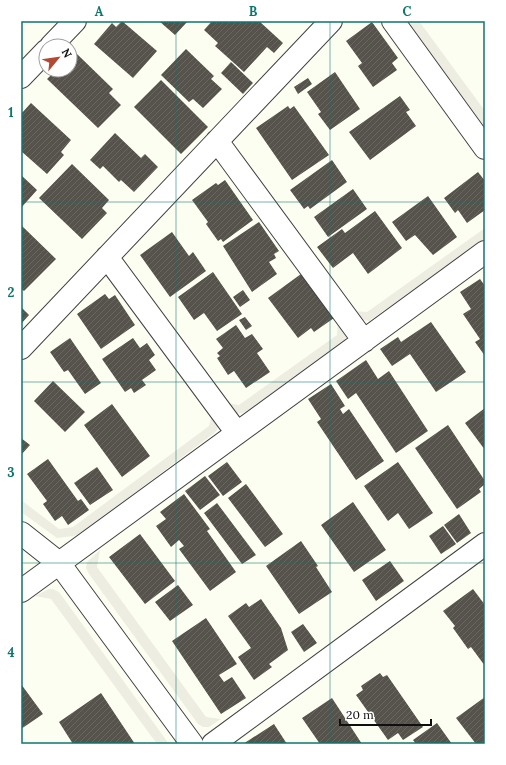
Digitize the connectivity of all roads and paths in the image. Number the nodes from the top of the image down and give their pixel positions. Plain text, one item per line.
1 (75, 21) edge
2 (331, 21) edge
3 (393, 21) edge
4 (59, 38) edge
5 (38, 59) edge
6 (21, 77) edge
7 (217, 141) junction
8 (485, 148) edge
9 (485, 252) edge
10 (107, 257) junction
11 (364, 341) junction
12 (21, 348) edge
13 (237, 433) junction
14 (21, 533) edge
15 (485, 544) edge
16 (59, 563) junction
17 (21, 591) edge
18 (192, 744) edge
19 (213, 744) edge

1 - 4 street
2 - 7 street
3 - 8 street
5 - 6 street
7 - 10 street
7 - 11 street
9 - 11 street
10 - 12 street
10 - 13 street
11 - 13 street
13 - 16 street
14 - 16 street
15 - 19 street
16 - 17 street
16 - 18 street

